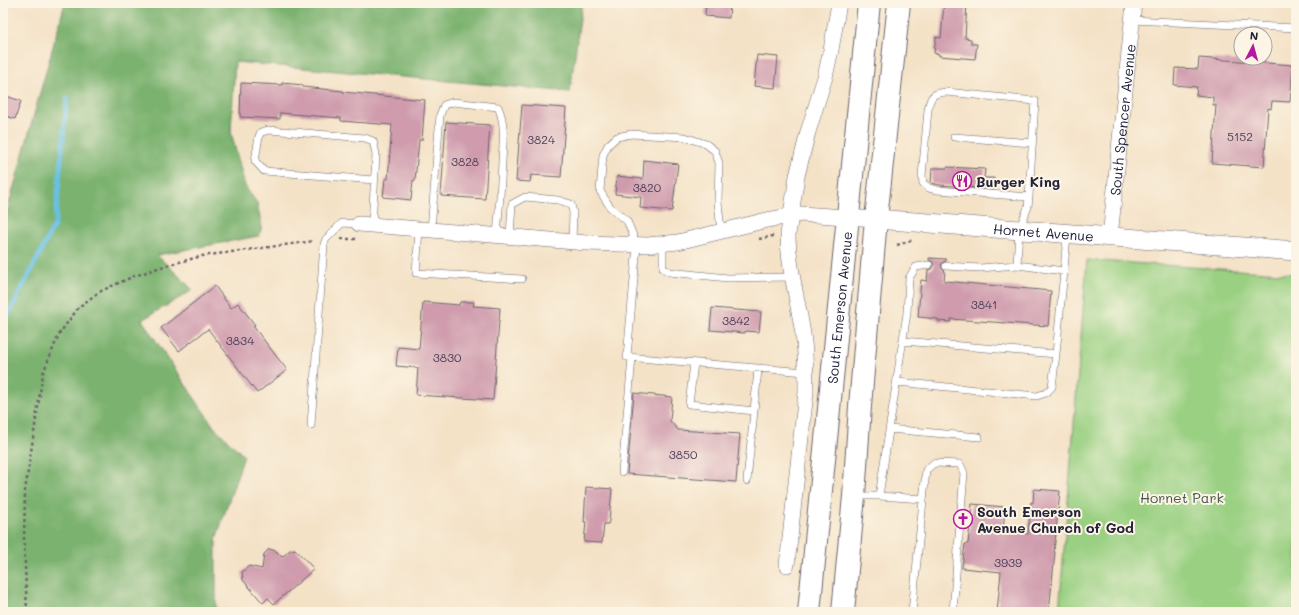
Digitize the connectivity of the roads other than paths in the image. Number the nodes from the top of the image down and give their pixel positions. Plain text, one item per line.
1 (839, 3) edge
2 (869, 3) edge
3 (899, 3) edge
4 (1134, 3) edge
5 (1132, 20) junction
6 (1296, 28) edge
7 (954, 137) dead end
8 (1032, 143) junction
9 (374, 180) junction
10 (1029, 196) junction
11 (791, 216) junction
12 (848, 217) junction
13 (876, 219) junction
14 (365, 224) junction
15 (425, 229) junction
16 (1019, 230) junction
17 (721, 231) junction
18 (1067, 234) junction
19 (504, 236) junction
20 (1110, 237) junction
21 (572, 242) junction
22 (663, 244) junction
23 (637, 245) junction
24 (1296, 251) edge
25 (928, 265) dead end
26 (1017, 265) junction
27 (946, 266) dead end
28 (1064, 271) junction
29 (793, 277) junction
30 (522, 279) dead end
31 (903, 341) junction
32 (1056, 354) junction
33 (632, 358) junction
34 (694, 363) junction
35 (758, 369) junction
36 (806, 372) junction
37 (897, 382) junction
38 (754, 411) junction
39 (311, 425) dead end
40 (889, 429) junction
41 (979, 437) dead end
42 (622, 472) dead end
43 (748, 481) dead end
44 (854, 496) junction
45 (879, 496) junction
46 (923, 499) junction
47 (787, 565) dead end
48 (809, 612) edge
49 (843, 612) edge
50 (912, 612) edge
51 (953, 612) edge

1 - 11 street, South Emerson Avenue
2 - 12 main road, South Emerson Avenue
3 - 13 main road, South Emerson Avenue
4 - 5 street, South Spencer Avenue
5 - 6 lane
5 - 20 street, South Spencer Avenue
7 - 8 lane
8 - 10 lane
8 - 10 lane
9 - 9 lane
9 - 14 lane
10 - 16 lane
11 - 12 street, Hornet Avenue
11 - 17 street, Hornet Avenue
11 - 29 street, South Emerson Avenue
12 - 13 street, Hornet Avenue
12 - 48 main road, South Emerson Avenue
13 - 16 street, Hornet Avenue
13 - 44 main road, South Emerson Avenue
14 - 15 street
14 - 39 lane
15 - 19 street
15 - 19 lane
15 - 30 lane
16 - 18 street, Hornet Avenue
16 - 26 lane
17 - 22 street
17 - 23 lane
18 - 20 street, Hornet Avenue
18 - 28 lane
19 - 21 street
19 - 21 lane
20 - 24 street, Hornet Avenue
21 - 23 street
22 - 23 street
22 - 29 lane
23 - 33 lane
25 - 31 lane
26 - 27 lane
26 - 28 lane
28 - 32 lane
29 - 36 street, South Emerson Avenue
31 - 32 lane
31 - 37 lane
32 - 37 lane
33 - 34 lane
33 - 42 lane
34 - 35 lane
34 - 38 lane
35 - 36 lane
35 - 38 lane
36 - 47 street, South Emerson Avenue
37 - 40 lane
38 - 43 lane
40 - 41 lane
40 - 45 lane
44 - 45 lane
44 - 49 main road, South Emerson Avenue
45 - 46 lane
46 - 50 lane
46 - 51 lane

